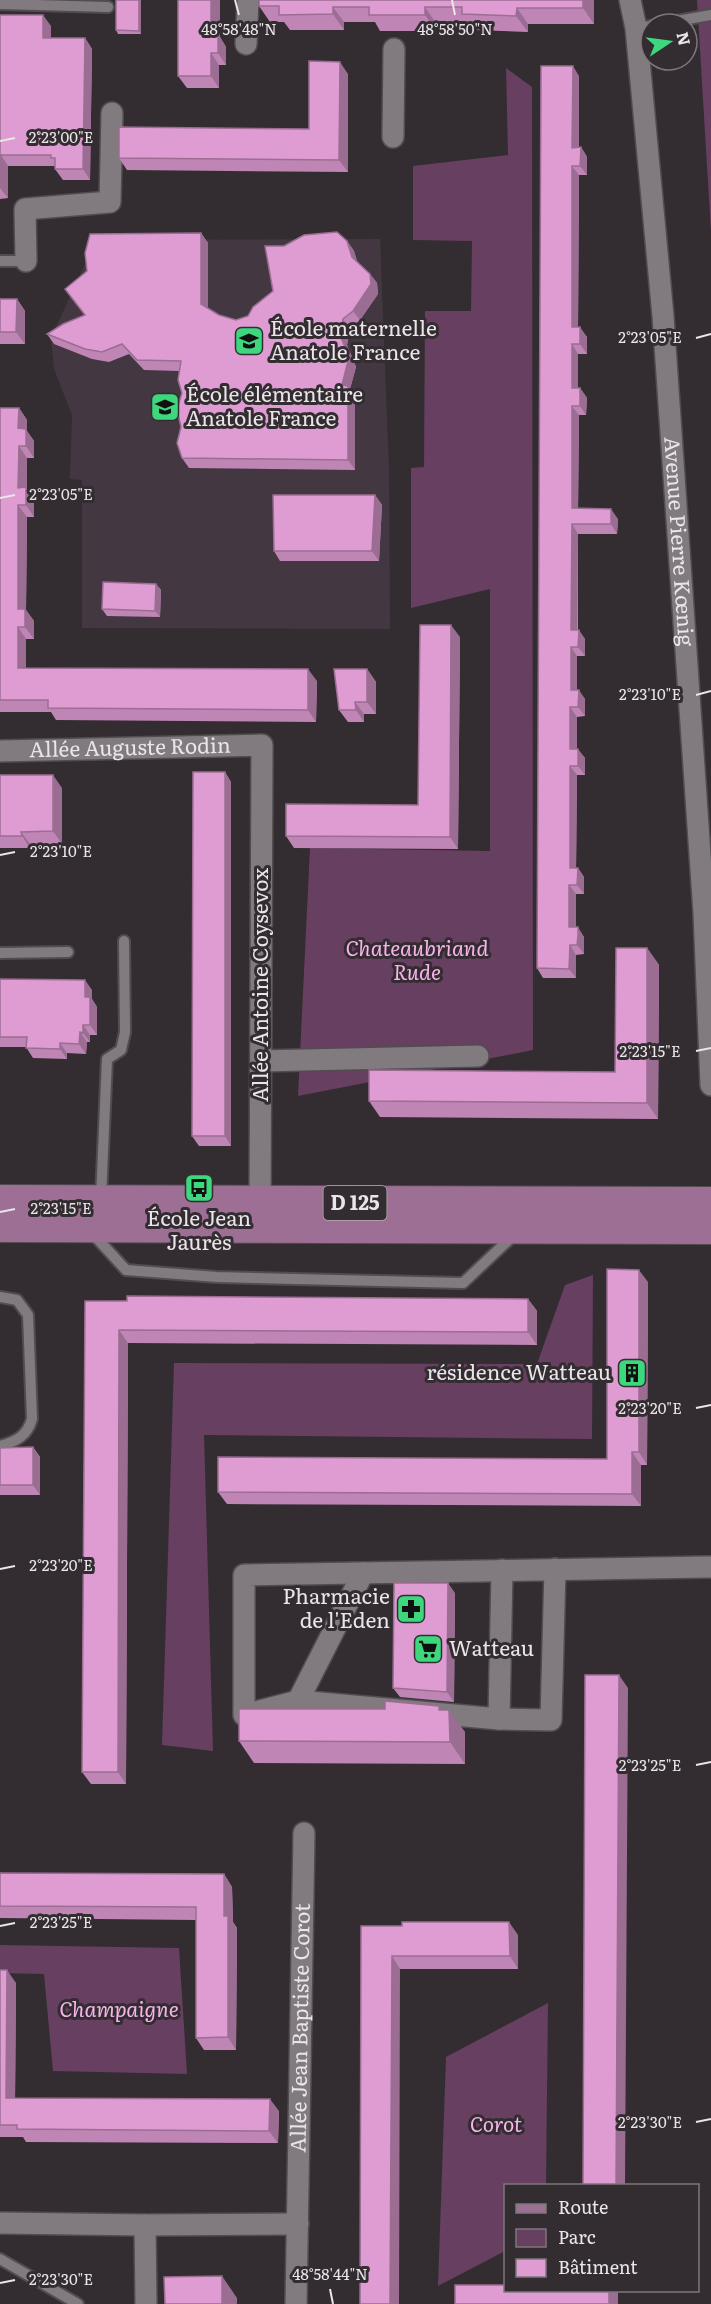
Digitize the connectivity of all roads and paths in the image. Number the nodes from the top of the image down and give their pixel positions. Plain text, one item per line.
1 (248, 0) edge
2 (630, 0) edge
3 (0, 4) edge
4 (108, 7) dead end
5 (639, 17) edge
6 (246, 44) dead end
7 (394, 49) dead end
8 (647, 72) edge
9 (112, 113) dead end
10 (393, 137) dead end
11 (0, 261) edge
12 (26, 261) joint
13 (262, 745) joint
14 (0, 751) edge
15 (124, 941) dead end
16 (68, 952) dead end
17 (0, 953) edge
18 (478, 1056) dead end
19 (261, 1061) junction
20 (711, 1085) edge
21 (0, 1201) edge
22 (711, 1203) edge
23 (94, 1214) junction
24 (260, 1214) junction
25 (0, 1226) edge
26 (523, 1227) junction
27 (711, 1228) edge
28 (0, 1297) edge
29 (0, 1446) edge
30 (711, 1567) edge
31 (555, 1569) junction
32 (502, 1570) junction
33 (363, 1573) junction
34 (298, 1701) junction
35 (499, 1719) junction
36 (304, 1833) dead end
37 (0, 2223) edge
38 (298, 2224) junction
39 (145, 2225) junction
40 (0, 2259) edge
41 (78, 2304) edge
42 (146, 2304) edge
43 (296, 2304) edge

1 - 6 street
2 - 5 street, Avenue Pierre Kœnig
3 - 4 lane
7 - 10 street
8 - 20 street, Avenue Pierre Kœnig
9 - 12 street
11 - 12 lane
13 - 14 street, Allée Auguste Rodin
13 - 19 street, Allée Antoine Coysevox
15 - 23 lane
16 - 17 lane
18 - 19 street
19 - 24 street, Allée Antoine Coysevox
21 - 23 main road, D 125
22 - 24 main road, D 125
23 - 24 main road, D 125
23 - 25 main road, D 125
23 - 26 lane
24 - 26 main road, D 125
26 - 27 main road, D 125
28 - 29 lane
30 - 31 street
31 - 32 street
31 - 35 street
32 - 33 street
32 - 35 street
33 - 34 street
33 - 34 street
34 - 35 street
36 - 38 street, Allée Jean Baptiste Corot
37 - 39 street
38 - 39 street
38 - 43 street, Allée Jean Baptiste Corot
39 - 42 street
40 - 41 lane

